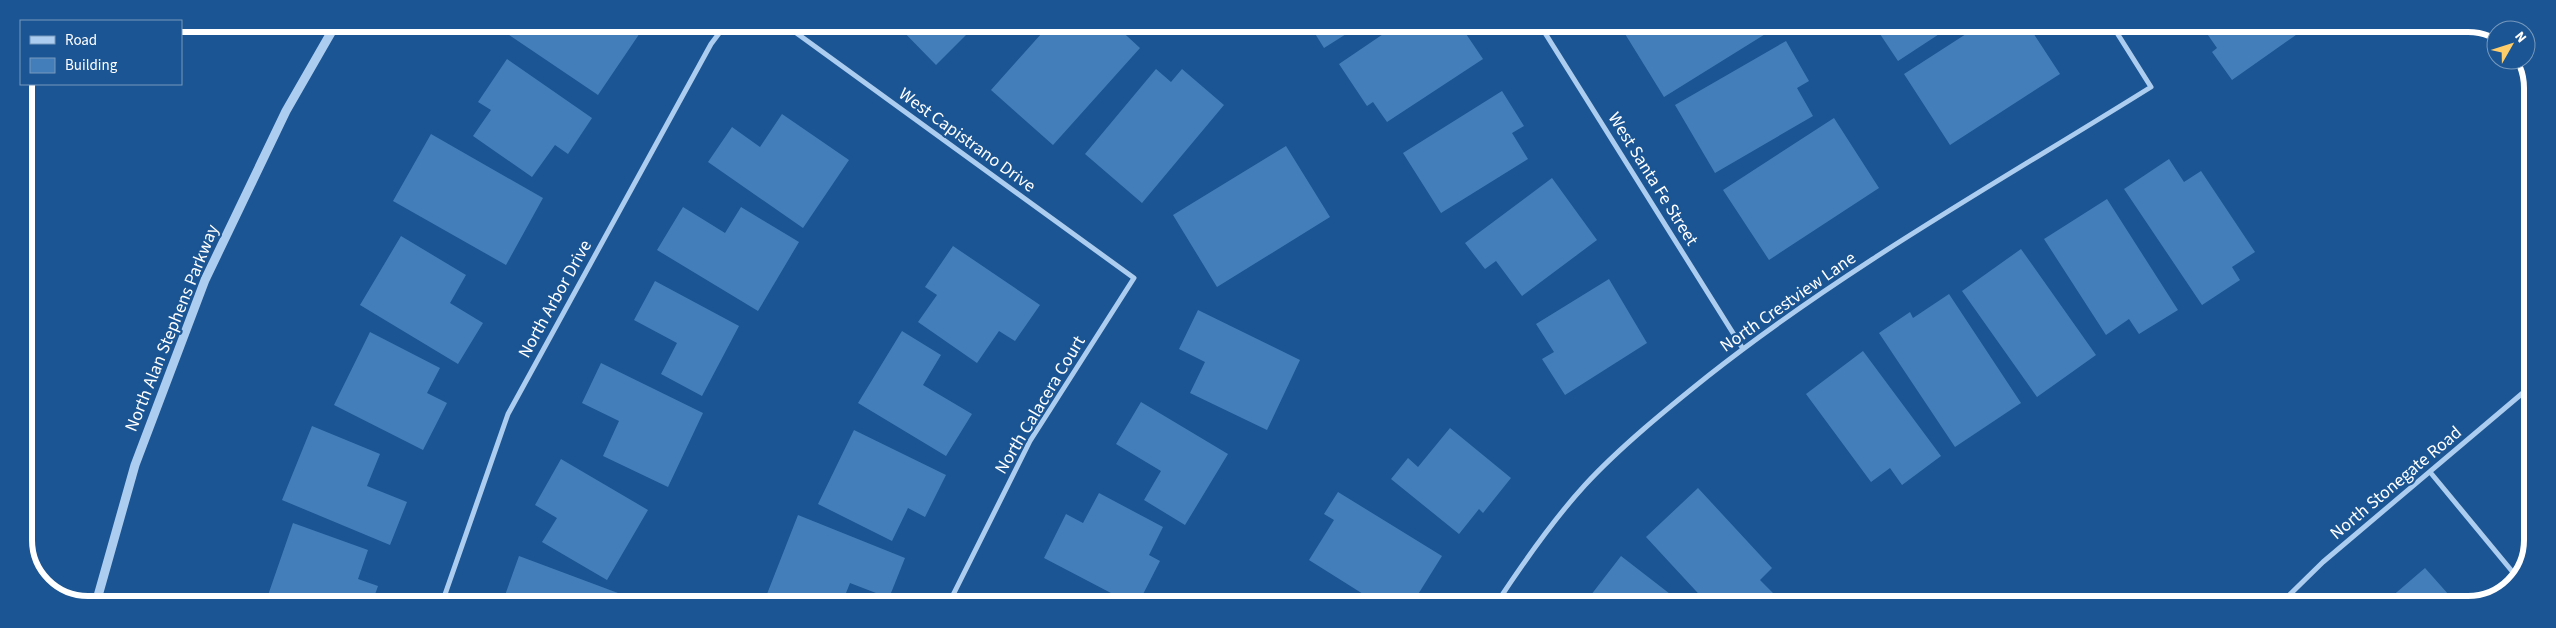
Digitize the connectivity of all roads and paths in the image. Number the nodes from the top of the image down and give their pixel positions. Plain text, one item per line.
1 (331, 32) edge
2 (720, 32) edge
3 (795, 32) edge
4 (1545, 32) edge
5 (2116, 32) edge
6 (1134, 278) joint
7 (1743, 349) junction
8 (2524, 392) edge
9 (2430, 472) junction
10 (2513, 572) edge
11 (98, 596) edge
12 (444, 596) edge
13 (952, 596) edge
14 (1501, 596) edge
15 (2288, 596) edge

1 - 11 street, North Alan Stephens Parkway
2 - 12 street, North Arbor Drive
3 - 6 street, West Capistrano Drive
4 - 7 street, West Santa Fe Street
5 - 7 street, North Crestview Lane
6 - 13 street, North Calacera Court
7 - 14 street, North Crestview Lane
8 - 9 street, North Stonegate Road
9 - 10 street
9 - 15 street, North Stonegate Road

